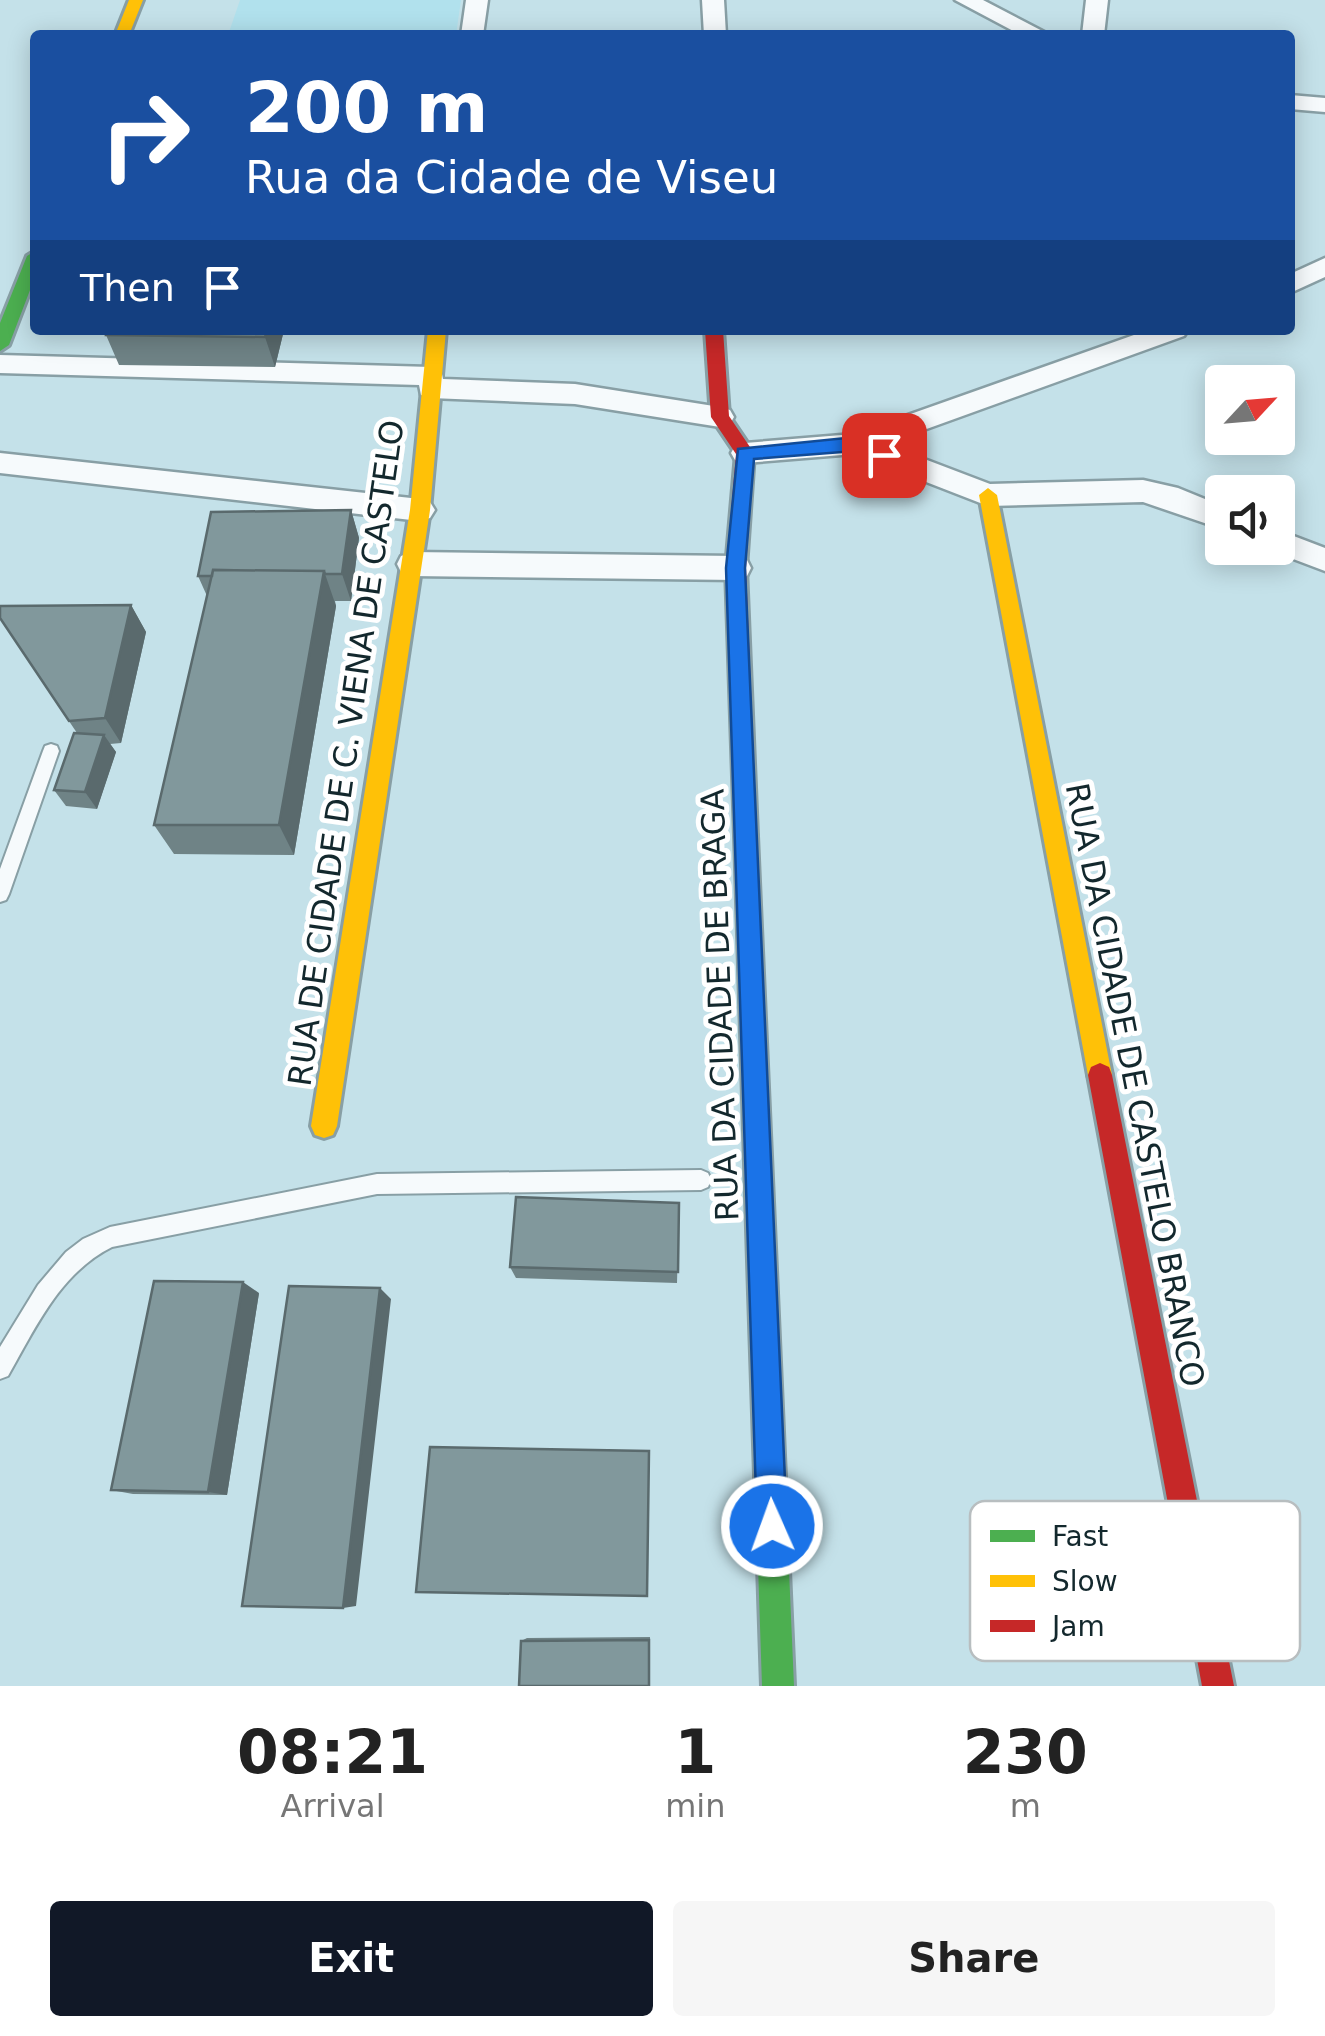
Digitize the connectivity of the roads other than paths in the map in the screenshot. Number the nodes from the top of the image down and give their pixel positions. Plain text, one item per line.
1 (136, 0) edge
2 (477, 0) edge
3 (713, 0) edge
4 (966, 0) edge
5 (1096, 0) edge
6 (124, 30) edge
7 (473, 30) edge
8 (715, 30) edge
9 (1029, 30) edge
10 (1093, 30) edge
11 (1295, 102) edge
12 (1325, 105) edge
13 (1325, 266) edge
14 (30, 269) edge
15 (1295, 282) edge
16 (436, 335) edge
17 (714, 335) edge
18 (1161, 335) edge
19 (0, 345) edge
20 (0, 364) edge
21 (431, 382) junction
22 (720, 417) junction
23 (856, 444) junction
24 (745, 453) junction
25 (0, 463) edge
26 (988, 496) junction
27 (420, 510) junction
28 (1205, 511) edge
29 (1295, 547) edge
30 (1325, 560) edge
31 (412, 564) junction
32 (736, 568) junction
33 (51, 751) dead end
34 (0, 894) edge
35 (324, 1126) dead end
36 (701, 1180) dead end
37 (0, 1368) edge
38 (1182, 1501) edge
39 (1213, 1661) edge
40 (778, 1686) edge
41 (1218, 1686) edge

1 - 6 street
2 - 7 street
3 - 8 street
4 - 9 street
5 - 10 street
11 - 12 street
13 - 15 street
14 - 19 street
16 - 21 street, RUA DE CIDADE DE C. VIENA DE CASTELO
17 - 22 street
18 - 23 street
20 - 21 street
21 - 22 street
21 - 27 street, RUA DE CIDADE DE C. VIENA DE CASTELO
22 - 24 street
23 - 24 street
23 - 26 street
24 - 32 street, RUA DA CIDADE DE BRAGA
25 - 27 street
26 - 28 street
26 - 38 street, RUA DA CIDADE DE CASTELO BRANCO
27 - 31 street, RUA DE CIDADE DE C. VIENA DE CASTELO
29 - 30 street
31 - 32 street
31 - 35 street, RUA DE CIDADE DE C. VIENA DE CASTELO
32 - 40 street, RUA DA CIDADE DE BRAGA
33 - 34 lane
36 - 37 lane
39 - 41 street, RUA DA CIDADE DE CASTELO BRANCO

